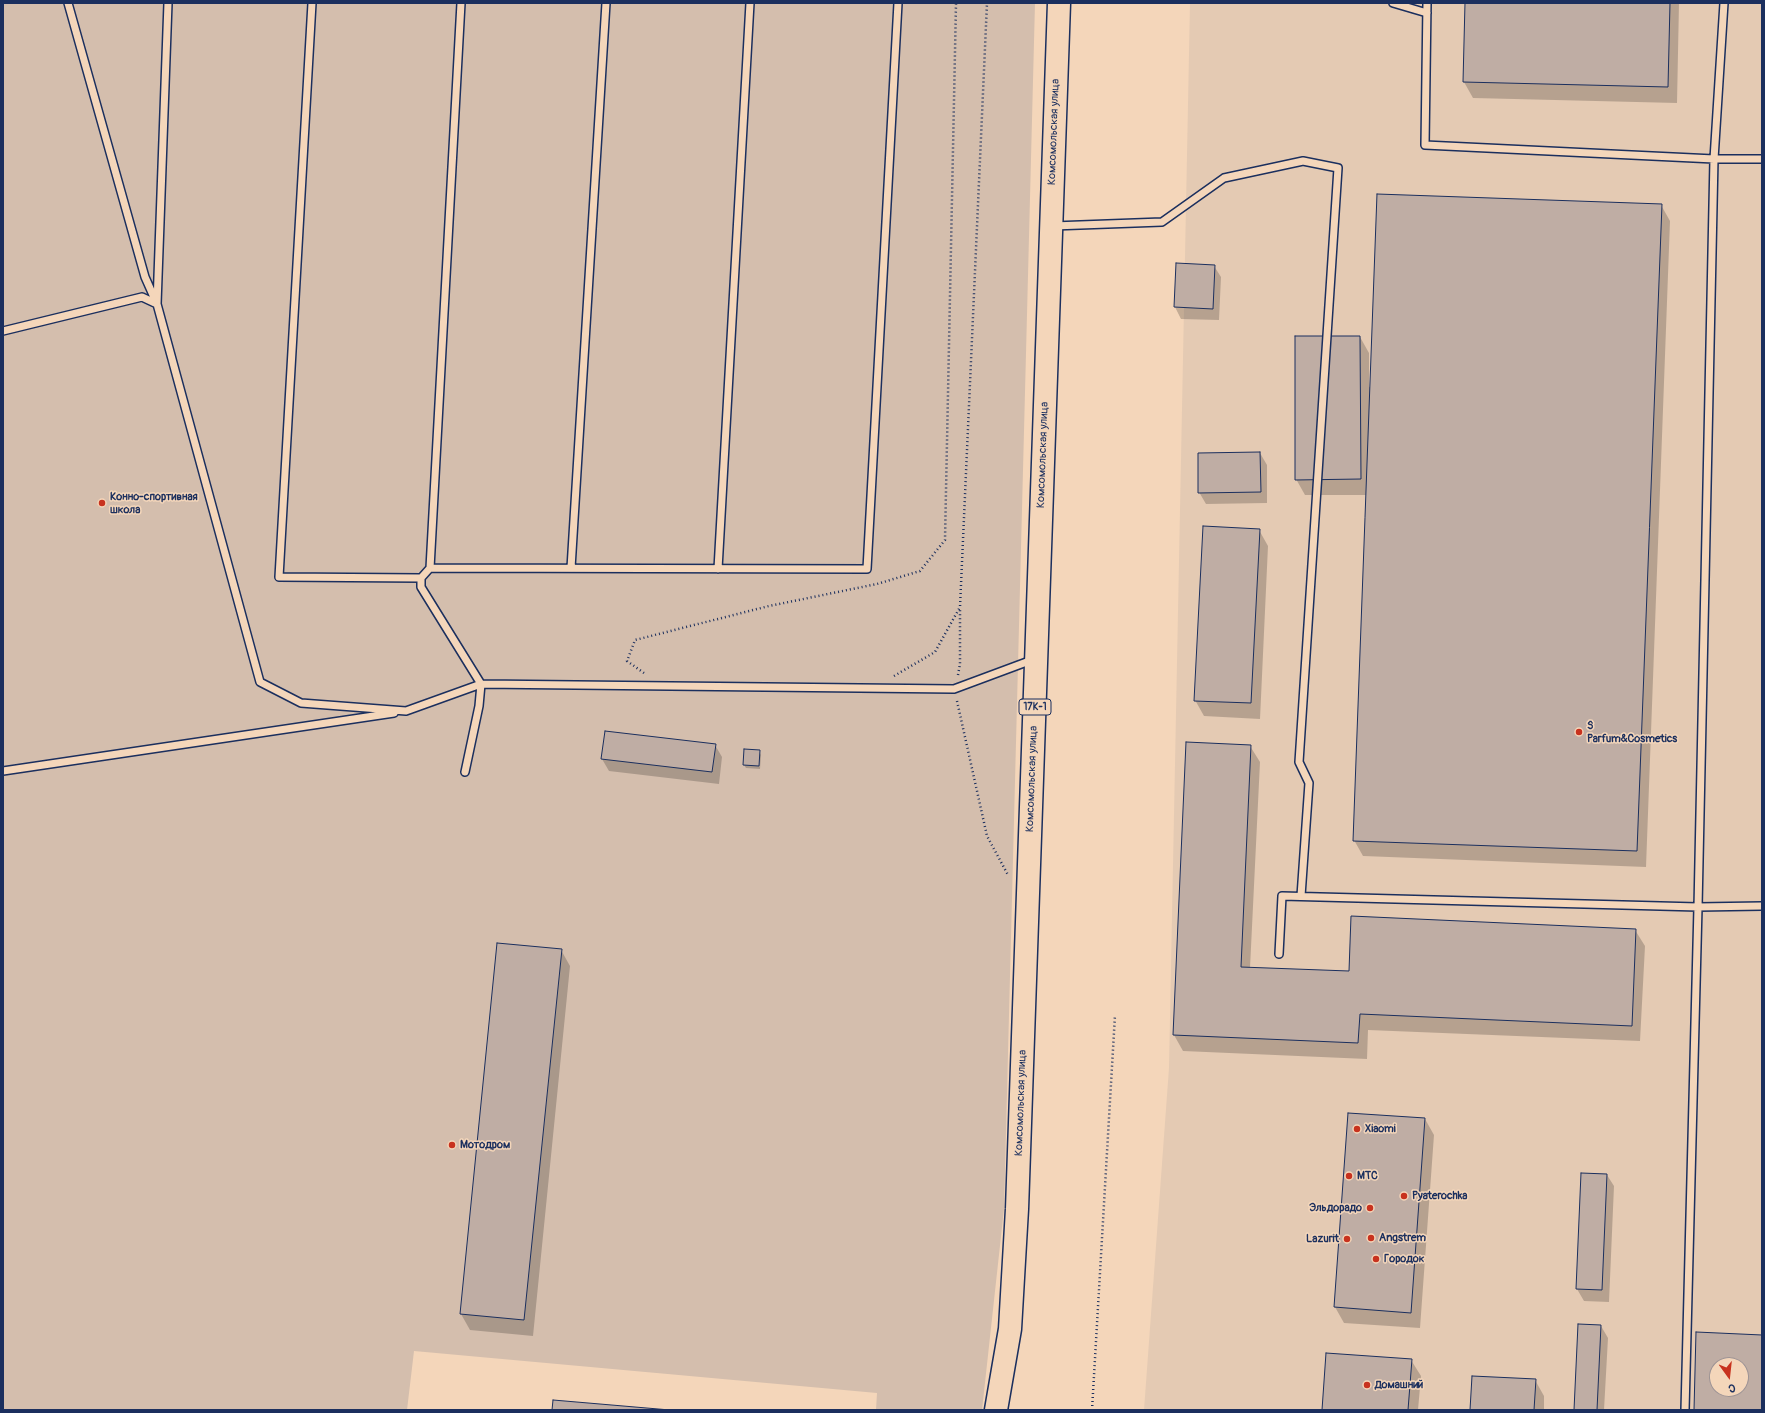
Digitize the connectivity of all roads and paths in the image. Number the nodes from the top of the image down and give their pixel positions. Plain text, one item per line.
1 (68, 3) edge
2 (168, 3) edge
3 (312, 3) edge
4 (461, 3) edge
5 (606, 3) edge
6 (750, 3) edge
7 (898, 3) edge
8 (956, 3) edge
9 (987, 3) edge
10 (1059, 3) edge
11 (1393, 3) edge
12 (1428, 3) edge
13 (1724, 3) edge
14 (1427, 13) junction
15 (1714, 159) junction
16 (1762, 159) edge
17 (1051, 226) junction
18 (157, 304) junction
19 (3, 331) edge
20 (430, 568) junction
21 (572, 568) junction
22 (718, 568) junction
23 (420, 578) junction
24 (960, 607) junction
25 (1036, 659) junction
26 (649, 676) dead end
27 (892, 677) dead end
28 (481, 684) junction
29 (954, 690) junction
30 (406, 711) junction
31 (3, 771) edge
32 (465, 772) dead end
33 (1011, 881) dead end
34 (1301, 896) junction
35 (1762, 906) edge
36 (1698, 907) junction
37 (1279, 954) dead end
38 (1115, 1014) dead end
39 (996, 1410) edge
40 (1092, 1410) edge
41 (1685, 1410) edge

1 - 18 lane
2 - 18 lane
3 - 23 lane
4 - 20 lane
5 - 21 lane
6 - 22 lane
7 - 22 lane
8 - 26 path
9 - 24 path
10 - 17 main road, Комсомольская улица / 17К-1
11 - 14 lane
12 - 14 lane
13 - 15 lane
14 - 15 lane
15 - 16 lane
15 - 36 lane
17 - 25 main road, Комсомольская улица / 17К-1
17 - 34 lane
18 - 19 lane
18 - 30 lane
20 - 21 lane
20 - 23 lane
21 - 22 lane
23 - 28 lane
24 - 27 path
24 - 29 path
25 - 29 lane
25 - 39 main road, Комсомольская улица / 17К-1
28 - 29 lane
28 - 30 lane
28 - 32 lane
29 - 33 path
30 - 31 lane
34 - 36 lane
34 - 37 lane
35 - 36 lane
36 - 41 lane
38 - 40 path

